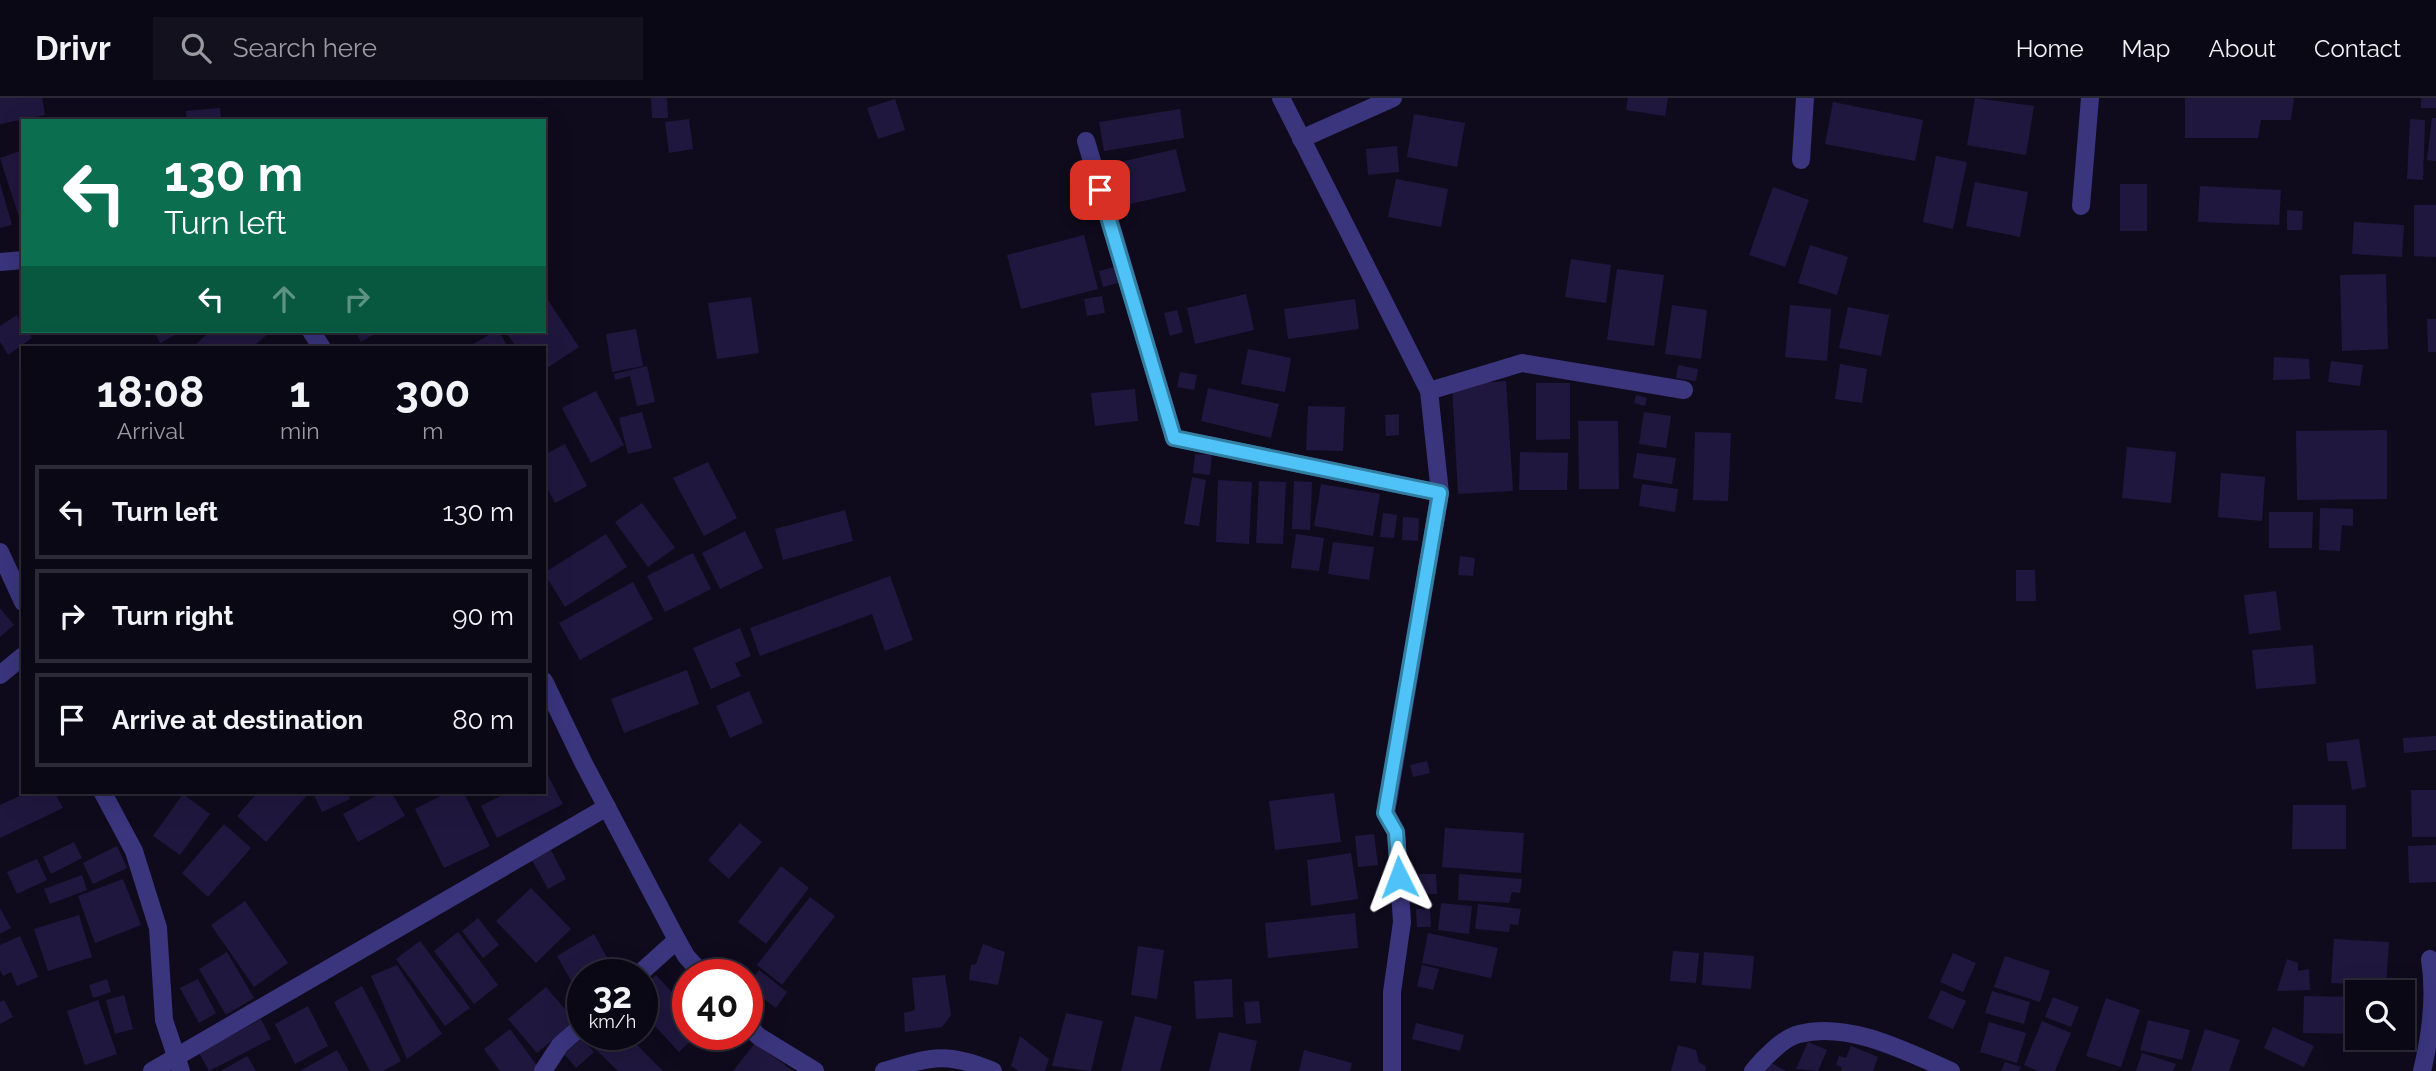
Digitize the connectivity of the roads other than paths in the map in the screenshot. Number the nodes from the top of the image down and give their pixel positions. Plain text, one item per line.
1 (1281, 98) edge
2 (1394, 98) edge
3 (1805, 98) edge
4 (2090, 98) edge
5 (1301, 139) junction
6 (1086, 141) dead end
7 (1801, 160) dead end
8 (2081, 206) dead end
9 (21, 260) edge
10 (0, 262) edge
11 (1684, 390) dead end
12 (1429, 391) junction
13 (1440, 493) junction
14 (0, 552) edge
15 (21, 598) edge
16 (21, 658) edge
17 (0, 675) edge
18 (546, 685) edge
19 (104, 794) edge
20 (607, 807) junction
21 (677, 940) junction
22 (656, 959) edge
23 (691, 959) edge
24 (2430, 959) dead end
25 (567, 1039) edge
26 (763, 1040) edge
27 (178, 1063) edge
28 (152, 1071) edge
29 (543, 1071) edge
30 (815, 1071) edge
31 (884, 1071) edge
32 (993, 1071) edge
33 (1392, 1071) edge
34 (1753, 1071) edge
35 (1951, 1071) edge
36 (2422, 1071) edge

1 - 5 street
2 - 5 street
3 - 7 street
4 - 8 street
5 - 12 street
6 - 13 street
9 - 10 street
11 - 12 street
12 - 13 street
13 - 33 street
14 - 15 street
16 - 17 street
18 - 20 street
19 - 27 street
20 - 21 street
20 - 27 street
21 - 22 street
21 - 23 street
24 - 36 street
25 - 29 street
26 - 30 street
27 - 28 street
31 - 32 street
34 - 35 street

